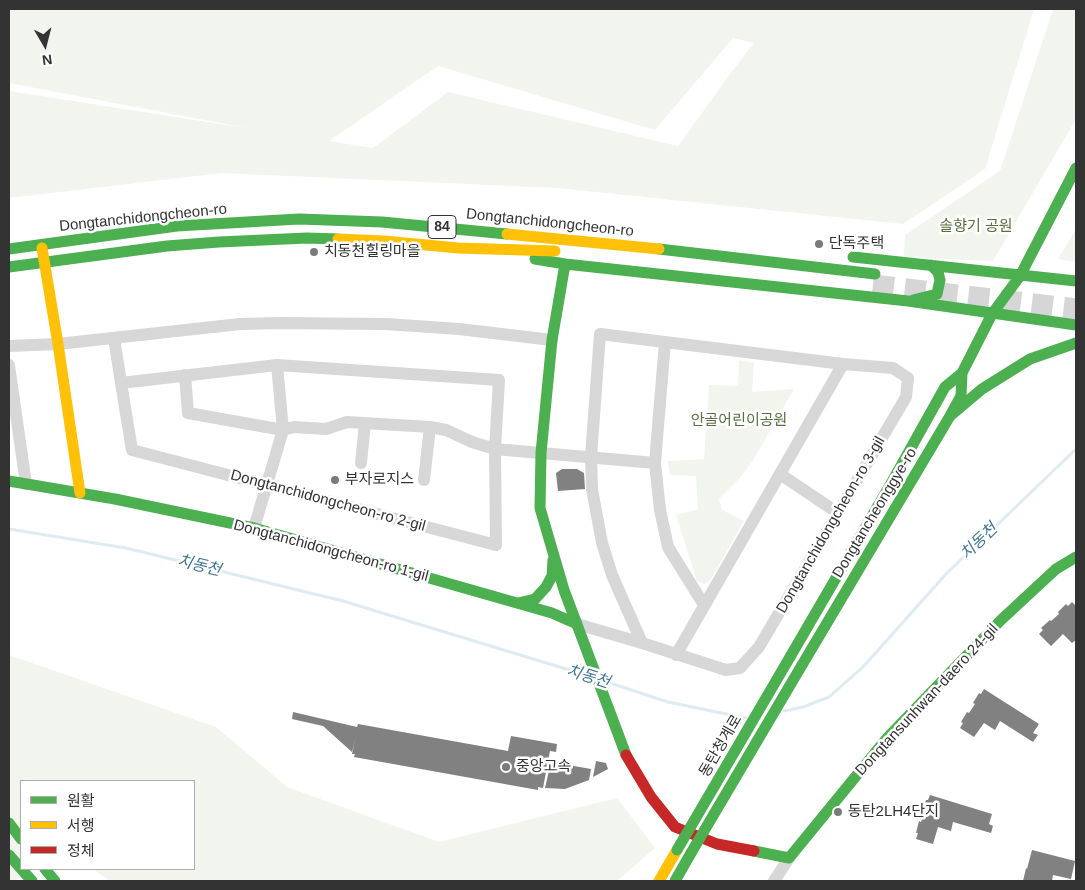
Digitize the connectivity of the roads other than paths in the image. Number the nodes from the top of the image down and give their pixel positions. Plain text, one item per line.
1 (1076, 168) edge
2 (552, 227) dead end
3 (466, 229) junction
4 (41, 244) junction
5 (9, 249) edge
6 (582, 255) dead end
7 (843, 256) dead end
8 (564, 258) junction
9 (44, 262) junction
10 (931, 265) junction
11 (9, 267) edge
12 (716, 269) dead end
13 (1020, 276) junction
14 (1076, 281) edge
15 (854, 283) dead end
16 (908, 301) junction
17 (992, 314) junction
18 (1076, 325) edge
19 (114, 338) junction
20 (552, 340) junction
21 (665, 342) junction
22 (1076, 343) edge
23 (58, 344) junction
24 (9, 346) edge
25 (843, 364) junction
26 (9, 365) edge
27 (276, 365) junction
28 (962, 373) junction
29 (185, 375) junction
30 (121, 383) junction
31 (950, 416) junction
32 (365, 423) junction
33 (430, 427) junction
34 (282, 430) junction
35 (14, 441) edge
36 (495, 449) junction
37 (541, 453) junction
38 (591, 457) junction
39 (361, 463) dead end
40 (655, 463) junction
41 (780, 474) junction
42 (424, 480) dead end
43 (9, 481) edge
44 (26, 484) junction
45 (267, 485) junction
46 (80, 493) junction
47 (838, 513) junction
48 (254, 528) junction
49 (553, 557) junction
50 (1076, 557) edge
51 (518, 603) junction
52 (704, 605) junction
53 (577, 624) junction
54 (642, 643) junction
55 (676, 654) junction
56 (790, 657) joint
57 (802, 665) joint
58 (9, 823) edge
59 (20, 838) edge
60 (9, 855) edge
61 (789, 858) junction
62 (20, 867) edge
63 (22, 870) edge
64 (46, 870) edge
65 (32, 881) edge
66 (55, 881) edge
67 (659, 881) edge
68 (674, 881) edge
69 (774, 881) edge

1 - 13 main road, Dongtancheonggye-ro
2 - 3 main road
3 - 4 main road, Dongtanchidongcheon-ro / 84
3 - 15 main road, Dongtanchidongcheon-ro / 84
4 - 5 main road, Dongtanchidongcheon-ro / 84
4 - 9 main road, Dongtanchidongcheon-ro
6 - 12 main road, Dongtanchidongcheon-ro
7 - 10 main road
8 - 9 main road, Dongtanchidongcheon-ro / 84
8 - 16 main road, Dongtanchidongcheon-ro
8 - 20 main road
9 - 11 main road, Dongtanchidongcheon-ro / 84
9 - 23 main road, Dongtanchidongcheon-ro
10 - 13 main road
10 - 16 main road
13 - 14 main road
13 - 17 main road, Dongtancheonggye-ro
16 - 17 main road, Dongtanchidongcheon-ro
17 - 18 main road, Dongtanchidongcheon-ro
17 - 28 main road, Dongtancheonggye-ro
19 - 20 street
19 - 23 street
19 - 30 street, Dongtanchidongcheon-ro 2-gil
20 - 37 main road
21 - 25 street, Dongtanchidongcheon-ro 3-gil
21 - 38 street, Dongtanchidongcheon-ro 3-gil
21 - 40 street
22 - 31 main road
23 - 24 street
23 - 46 main road, Dongtanchidongcheon-ro
25 - 41 street
25 - 47 street, Dongtanchidongcheon-ro 3-gil
26 - 35 street
27 - 29 street, Dongtanchidongcheon-ro 2-gil
27 - 34 street
27 - 36 street, Dongtanchidongcheon-ro 2-gil
28 - 31 main road, Dongtancheonggye-ro
28 - 56 main road, Dongtancheonggye-ro
29 - 30 street, Dongtanchidongcheon-ro 2-gil
29 - 34 street
30 - 45 street, Dongtanchidongcheon-ro 2-gil
31 - 57 main road, Dongtancheonggye-ro
32 - 33 street
32 - 34 street
32 - 39 street
33 - 36 street
33 - 42 street
34 - 45 street
35 - 44 street
36 - 37 street
36 - 45 street, Dongtanchidongcheon-ro 2-gil
37 - 38 street
37 - 49 main road
38 - 40 street
38 - 54 street, Dongtanchidongcheon-ro 3-gil
40 - 52 street
41 - 47 street
41 - 52 street
43 - 44 main road, Dongtanchidongcheon-ro 1-gil
44 - 46 main road, Dongtanchidongcheon-ro 1-gil
45 - 48 street
46 - 48 main road, Dongtanchidongcheon-ro 1-gil
47 - 55 street, Dongtanchidongcheon-ro 3-gil
48 - 51 main road, Dongtanchidongcheon-ro 1-gil
49 - 51 main road
49 - 53 main road
50 - 61 main road, Dongtansunhwan-daero 24-gil
51 - 53 main road, Dongtanchidongcheon-ro 1-gil
52 - 55 street
53 - 54 street, Dongtanchidongcheon-ro 3-gil
53 - 61 main road
54 - 55 street, Dongtanchidongcheon-ro 3-gil
56 - 67 main road, 동탄청계로, bridge
57 - 68 main road, 동탄청계로, bridge
58 - 59 main road
60 - 62 main road
61 - 69 street, Dongtansunhwan-daero 24-gil
63 - 65 main road
64 - 66 main road

